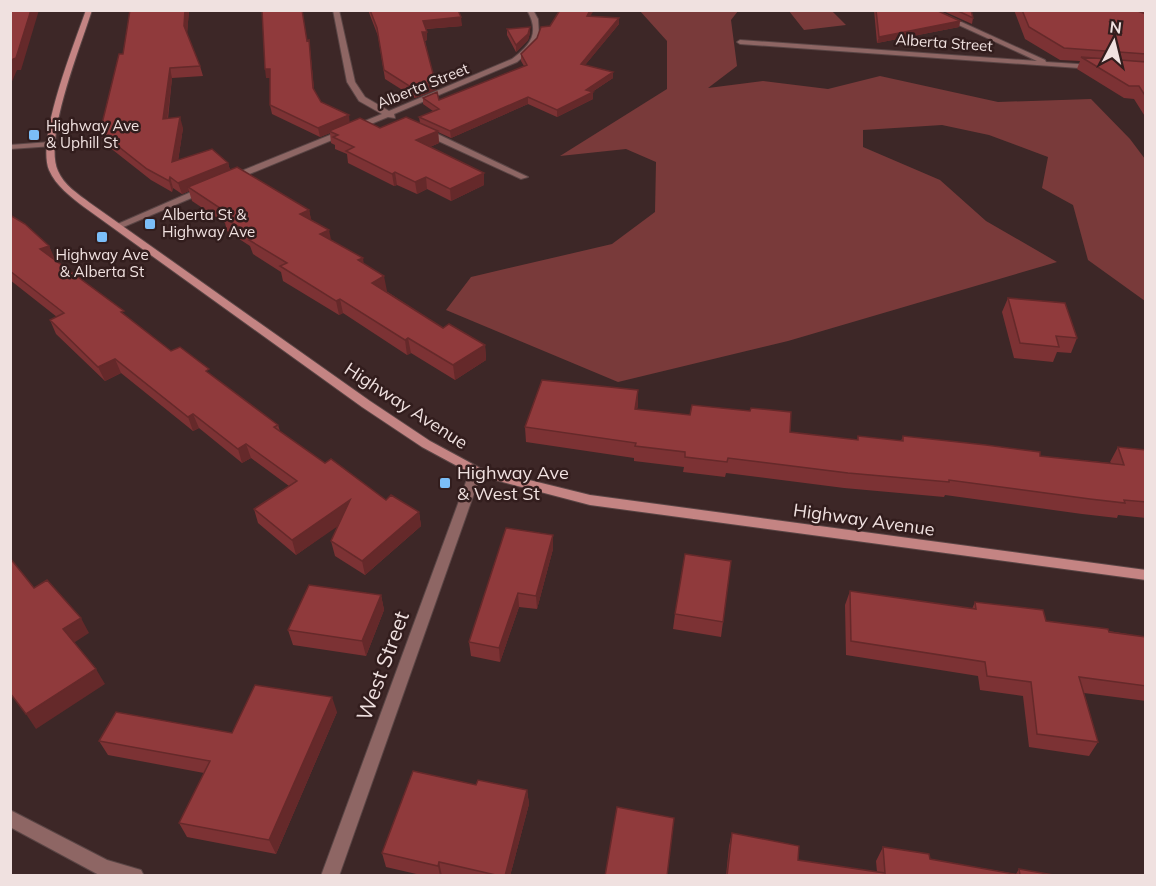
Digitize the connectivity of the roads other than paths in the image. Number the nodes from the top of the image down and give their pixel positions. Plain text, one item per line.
1 (89, 10) edge
2 (336, 10) edge
3 (530, 10) edge
4 (929, 10) edge
5 (740, 42) dead end
6 (1050, 64) junction
7 (1100, 67) edge
8 (388, 115) junction
9 (399, 119) edge
10 (420, 129) edge
11 (50, 144) junction
12 (10, 147) edge
13 (524, 177) dead end
14 (222, 182) edge
15 (212, 186) edge
16 (118, 226) junction
17 (476, 471) junction
18 (1146, 575) edge
19 (10, 818) edge
20 (135, 876) edge
21 (330, 876) edge

1 - 11 main road, Highway Avenue
2 - 8 street
3 - 8 street, Alberta Street
4 - 6 street
5 - 6 street, Alberta Street
6 - 7 street, Alberta Street
8 - 9 street
8 - 14 street, Alberta Street
10 - 13 street
11 - 12 street
11 - 16 main road, Highway Avenue
15 - 16 street
16 - 17 main road, Highway Avenue
17 - 18 main road, Highway Avenue
17 - 21 street, West Street
19 - 20 street

